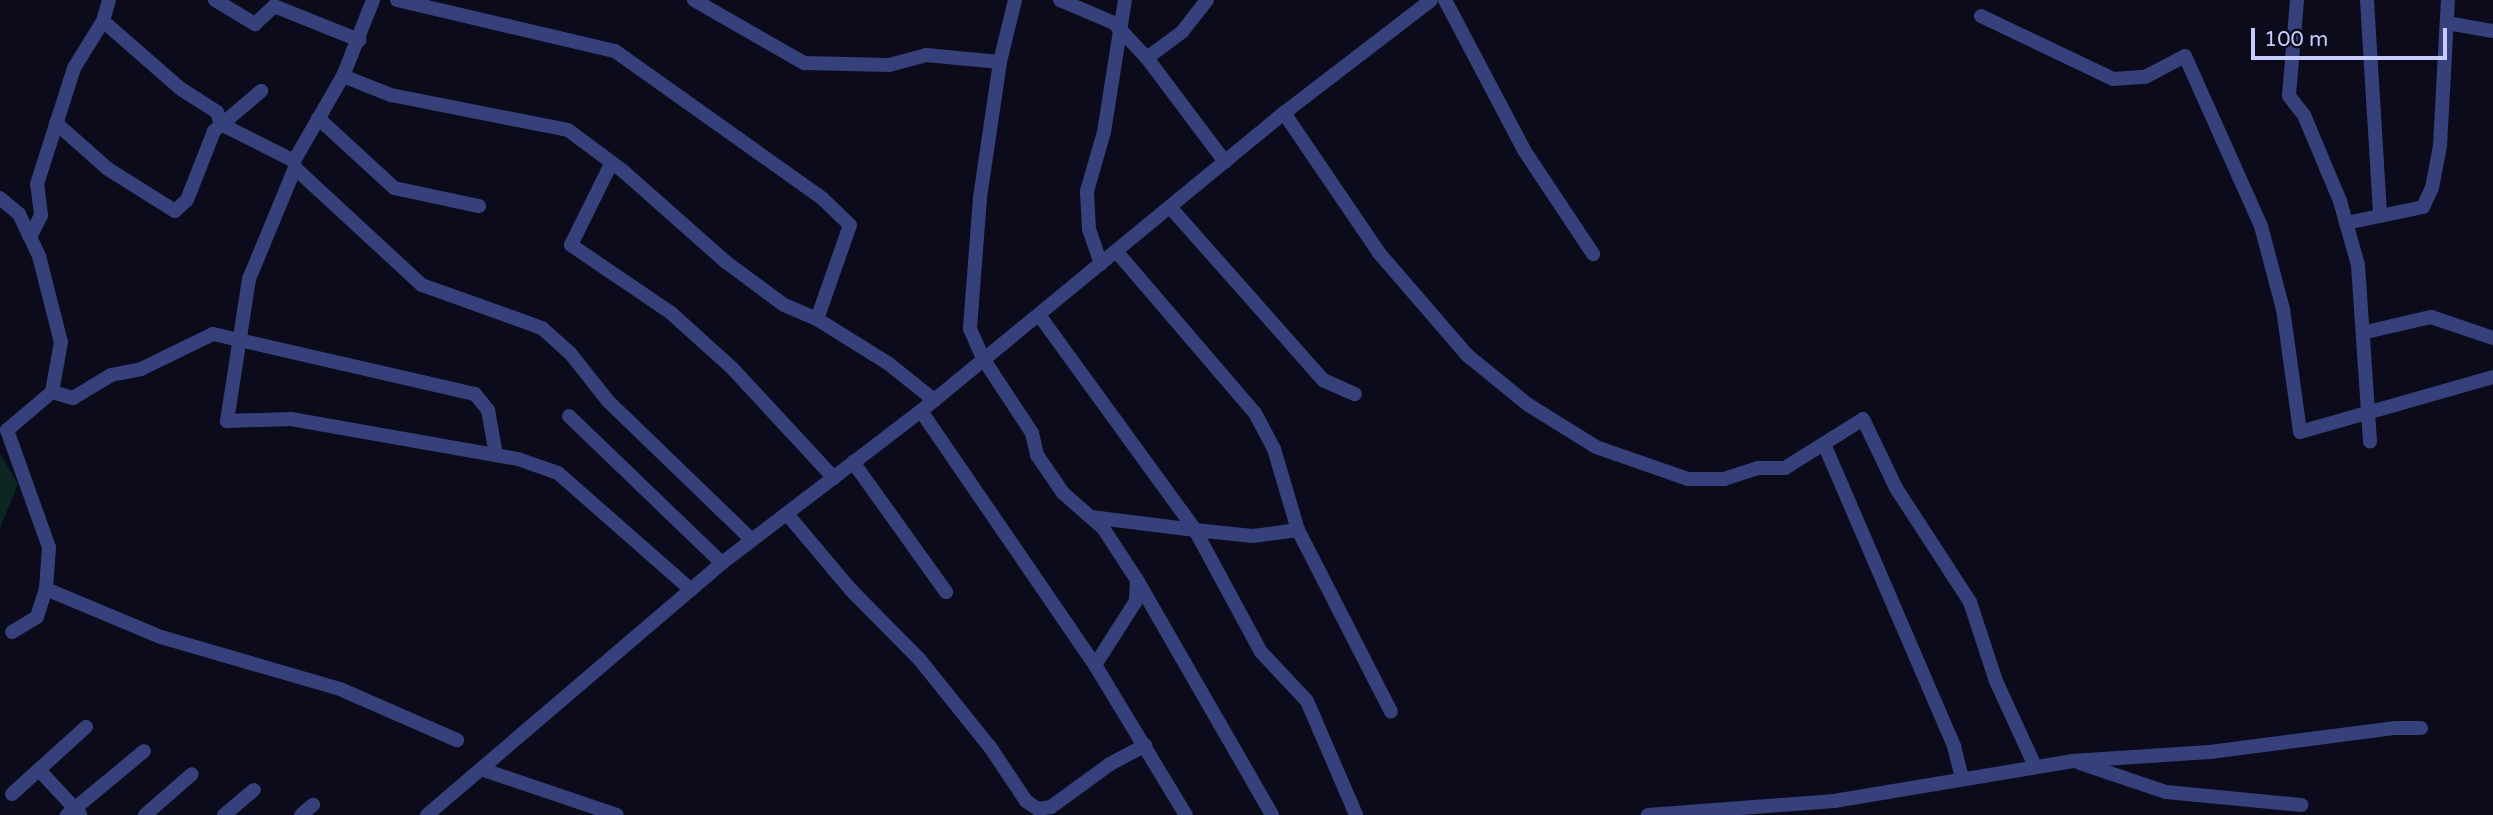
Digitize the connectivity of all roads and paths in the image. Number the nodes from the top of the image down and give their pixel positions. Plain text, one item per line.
1 (109, 0) edge
2 (215, 0) edge
3 (373, 0) edge
4 (397, 0) edge
5 (694, 0) edge
6 (1014, 0) edge
7 (1060, 0) edge
8 (1125, 0) edge
9 (1207, 0) edge
10 (1431, 0) edge
11 (1446, 0) edge
12 (2297, 0) edge
13 (2367, 0) edge
14 (2448, 0) edge
15 (1981, 16) dead end
16 (103, 21) junction
17 (2447, 23) junction
18 (1122, 28) junction
19 (2493, 31) edge
20 (359, 40) junction
21 (1147, 58) junction
22 (1000, 62) junction
23 (343, 76) junction
24 (261, 91) dead end
25 (1284, 113) junction
26 (318, 118) junction
27 (56, 123) junction
28 (221, 124) junction
29 (1225, 162) junction
30 (295, 164) junction
31 (611, 164) junction
32 (0, 198) edge
33 (480, 206) dead end
34 (1170, 207) junction
35 (2380, 214) junction
36 (2346, 223) junction
37 (30, 236) junction
38 (1116, 251) junction
39 (1593, 254) dead end
40 (1101, 264) junction
41 (1039, 314) junction
42 (817, 319) junction
43 (2366, 332) junction
44 (2493, 338) edge
45 (237, 339) junction
46 (984, 360) junction
47 (2493, 377) edge
48 (52, 392) junction
49 (1355, 394) dead end
50 (934, 400) junction
51 (920, 411) junction
52 (2371, 411) junction
53 (569, 416) dead end
54 (2370, 442) dead end
55 (1824, 444) junction
56 (496, 455) junction
57 (853, 463) junction
58 (834, 478) junction
59 (787, 514) junction
60 (1091, 517) junction
61 (1195, 530) junction
62 (1298, 530) junction
63 (752, 540) junction
64 (722, 563) junction
65 (1137, 580) junction
66 (46, 589) junction
67 (691, 590) junction
68 (946, 592) dead end
69 (12, 632) dead end
70 (1095, 665) junction
71 (1391, 712) dead end
72 (86, 727) dead end
73 (2421, 728) dead end
74 (457, 740) dead end
75 (1145, 745) junction
76 (144, 751) dead end
77 (2072, 761) junction
78 (2035, 766) junction
79 (484, 769) junction
80 (40, 771) junction
81 (192, 775) dead end
82 (1962, 778) junction
83 (254, 790) dead end
84 (12, 794) dead end
85 (313, 805) dead end
86 (2301, 805) dead end
87 (74, 813) edge
88 (145, 815) edge
89 (224, 815) edge
90 (301, 815) edge
91 (427, 815) edge
92 (617, 815) edge
93 (1186, 815) edge
94 (1272, 815) edge
95 (1356, 815) edge
96 (1648, 815) edge

1 - 16 street
2 - 20 street
3 - 20 street
4 - 42 street
5 - 22 street
6 - 22 street
7 - 18 street
8 - 18 street
9 - 21 street
10 - 25 street
11 - 39 street
12 - 36 street
13 - 35 street
14 - 17 street
15 - 52 street
16 - 27 street
16 - 28 street
17 - 19 street
17 - 35 street
18 - 21 street
18 - 40 street
20 - 23 street
21 - 29 street
22 - 46 street
23 - 26 street
23 - 31 street
24 - 28 street
25 - 29 street
25 - 55 street
26 - 30 street
26 - 33 street
27 - 28 street
27 - 37 street
28 - 30 street
29 - 34 street
30 - 45 street
30 - 63 street
31 - 42 street
31 - 58 street
32 - 37 street
34 - 38 street
34 - 49 street
35 - 36 street
36 - 43 street
37 - 48 street
38 - 40 street
38 - 62 street
40 - 41 street
41 - 46 street
41 - 61 street
42 - 50 street
43 - 44 street
43 - 52 street
45 - 48 street
45 - 56 street
45 - 56 street
46 - 50 street
46 - 60 street
47 - 52 street
48 - 66 street
50 - 51 street
51 - 57 street
51 - 70 street
52 - 54 street
53 - 64 street
55 - 78 street
55 - 82 street
56 - 67 street
57 - 58 street
57 - 68 street
58 - 59 street
59 - 63 street
59 - 75 street
60 - 61 street
60 - 65 street
61 - 62 street
61 - 95 street
62 - 71 street
63 - 64 street
64 - 67 street
65 - 70 street
65 - 94 street
66 - 69 street
66 - 74 street
67 - 79 street
70 - 75 street
72 - 80 street
73 - 77 street
75 - 93 street
76 - 87 street
77 - 78 street
77 - 86 street
78 - 82 street
79 - 91 street
79 - 92 street
80 - 84 street
80 - 87 street
81 - 88 street
82 - 96 street
83 - 89 street
85 - 90 street

